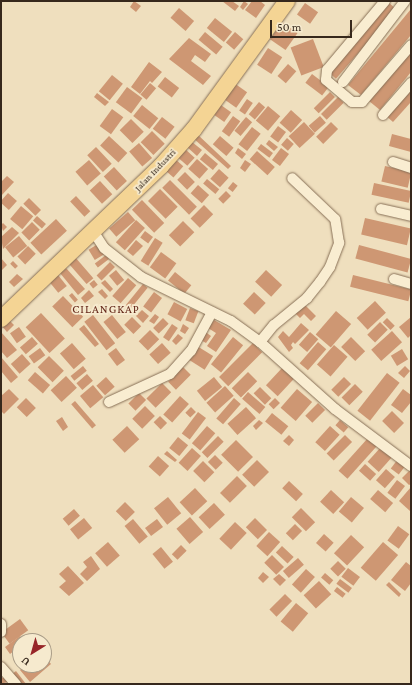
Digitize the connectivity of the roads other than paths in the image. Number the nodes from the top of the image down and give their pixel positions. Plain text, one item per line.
1 (287, 1) edge
2 (385, 1) edge
3 (405, 1) edge
4 (411, 46) edge
5 (343, 82) dead end
6 (411, 83) edge
7 (383, 115) dead end
8 (393, 162) dead end
9 (411, 168) edge
10 (292, 178) dead end
11 (381, 209) dead end
12 (411, 216) edge
13 (93, 231) junction
14 (394, 279) dead end
15 (411, 284) edge
16 (212, 312) junction
17 (1, 319) edge
18 (260, 342) junction
19 (109, 402) dead end
20 (411, 466) edge
21 (1, 624) edge
22 (1, 632) edge
23 (1, 667) edge
24 (16, 684) edge

1 - 13 main road, Jalan Industri
2 - 4 street
3 - 5 street
6 - 7 street
8 - 9 street
10 - 18 street
11 - 12 street
13 - 16 street
13 - 17 main road, Jalan Industri
14 - 15 street
16 - 18 street
16 - 19 street
18 - 20 street
21 - 22 street
23 - 24 street

